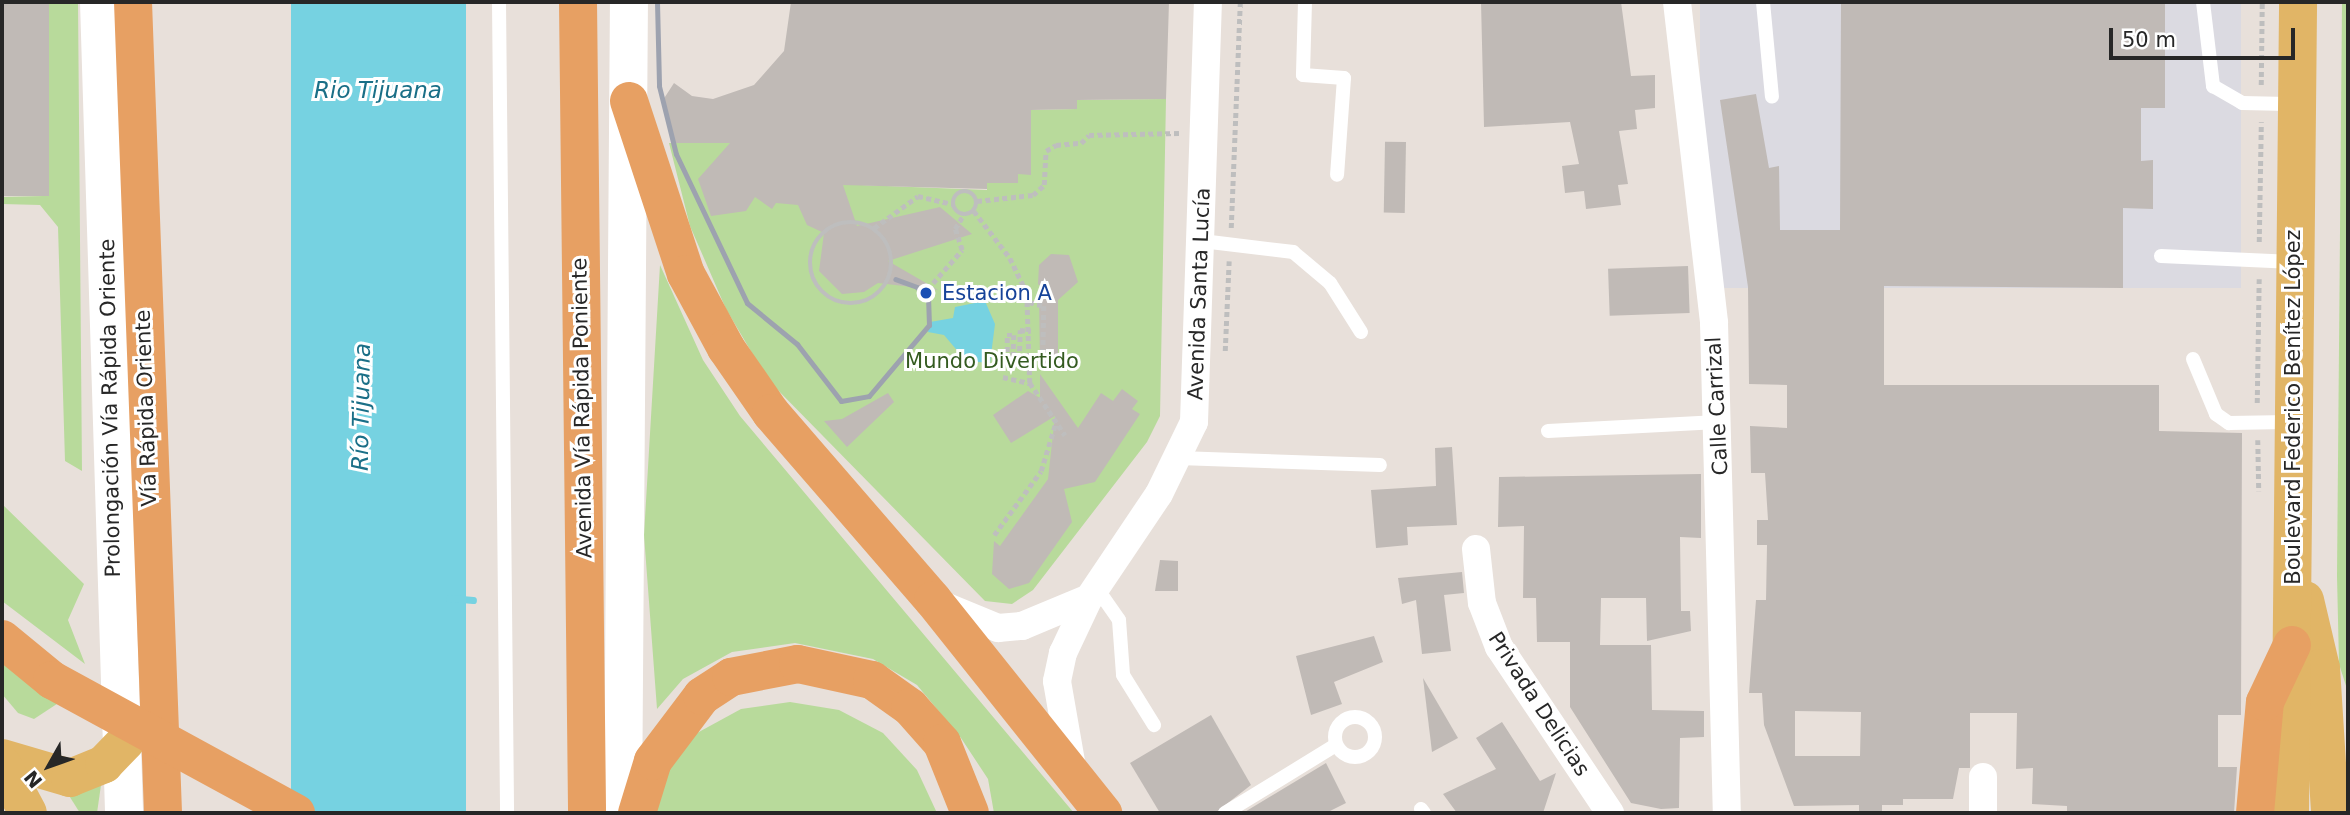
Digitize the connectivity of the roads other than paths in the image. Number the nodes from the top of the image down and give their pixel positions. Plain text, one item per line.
1 (99, 2) edge
2 (133, 2) edge
3 (499, 2) edge
4 (578, 2) edge
5 (629, 2) edge
6 (1208, 2) edge
7 (1305, 2) edge
8 (1676, 2) edge
9 (1763, 2) edge
10 (2203, 2) edge
11 (2298, 2) edge
12 (1772, 97) dead end
13 (629, 101) junction
14 (2278, 104) junction
15 (1337, 175) dead end
16 (1202, 241) junction
17 (2161, 256) dead end
18 (2276, 262) junction
19 (1362, 332) dead end
20 (2193, 359) dead end
21 (1718, 422) junction
22 (2275, 422) junction
23 (1548, 431) dead end
24 (1179, 458) junction
25 (1380, 465) dead end
26 (1476, 549) dead end
27 (2293, 572) junction
28 (1093, 593) junction
29 (933, 600) junction
30 (2, 639) edge
31 (2292, 645) junction
32 (1154, 725) dead end
33 (126, 741) junction
34 (1336, 746) dead end
35 (2, 758) edge
36 (2, 764) edge
37 (1983, 777) dead end
38 (1074, 778) junction
39 (28, 813) edge
40 (124, 813) edge
41 (163, 813) edge
42 (296, 813) edge
43 (507, 813) edge
44 (587, 813) edge
45 (623, 813) edge
46 (637, 813) edge
47 (970, 813) edge
48 (1103, 813) edge
49 (1225, 813) edge
50 (1610, 813) edge
51 (1727, 813) edge
52 (1983, 813) edge
53 (2255, 813) edge
54 (2290, 813) edge
55 (2330, 813) edge

1 - 33 main road, Prolongación Vía Rápida Oriente
2 - 41 highway, Vía Rápida Oriente
3 - 43 lane
4 - 44 highway, Avenida Vía Rápida Poniente
5 - 13 main road, Avenida Vía Rápida Poniente
6 - 16 street, Avenida Santa Lucía
7 - 15 lane
8 - 21 street, Calle Carrizal
9 - 12 lane
10 - 14 lane
11 - 14 main road, Boulevard Federico Benítez López
13 - 29 highway
13 - 45 main road, Avenida Vía Rápida Poniente
14 - 18 main road, Boulevard Federico Benítez López
16 - 19 lane
16 - 24 street, Avenida Santa Lucía
17 - 18 lane
18 - 22 main road, Boulevard Federico Benítez López
20 - 22 lane
21 - 23 lane
21 - 51 street, Calle Carrizal
22 - 27 main road, Boulevard Federico Benítez López
24 - 25 lane
24 - 28 street, Avenida Santa Lucía
26 - 50 street, Privada Delicias
27 - 31 main road, Boulevard Federico Benítez López
27 - 55 main road
28 - 29 street
28 - 32 lane
28 - 38 street, Avenida Santa Lucía
29 - 38 highway
30 - 42 highway
31 - 53 highway
31 - 54 main road, Boulevard Federico Benítez López
33 - 35 main road
33 - 40 main road, Prolongación Vía Rápida Oriente
34 - 49 lane
36 - 39 main road
37 - 52 street
38 - 48 highway
46 - 47 highway

